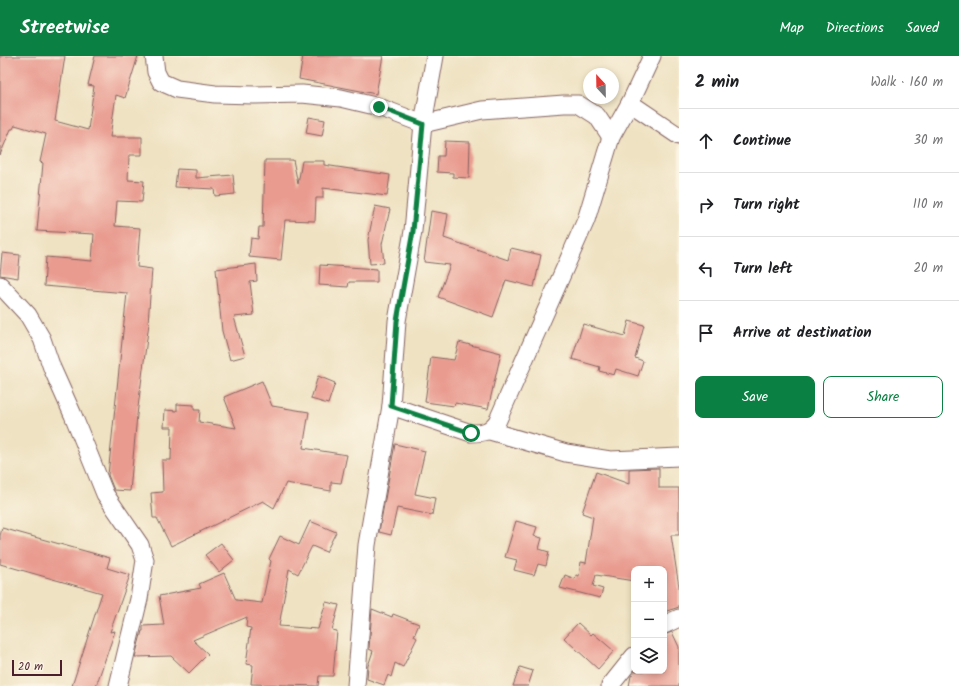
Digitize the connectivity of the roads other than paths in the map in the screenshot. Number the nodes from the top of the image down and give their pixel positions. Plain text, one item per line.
1 (154, 56) edge
2 (435, 56) edge
3 (652, 56) edge
4 (630, 103) junction
5 (423, 124) junction
6 (679, 136) edge
7 (611, 137) junction
8 (0, 286) edge
9 (391, 406) junction
10 (490, 431) junction
11 (679, 457) edge
12 (679, 618) edge
13 (667, 624) edge
14 (631, 660) edge
15 (118, 686) edge
16 (356, 686) edge
17 (610, 686) edge

1 - 5 street
2 - 5 street
3 - 4 street
4 - 6 street
4 - 7 street
5 - 7 street
5 - 9 street
7 - 10 street
8 - 15 street
9 - 10 street
9 - 16 street
10 - 11 street
12 - 13 street
14 - 17 street

